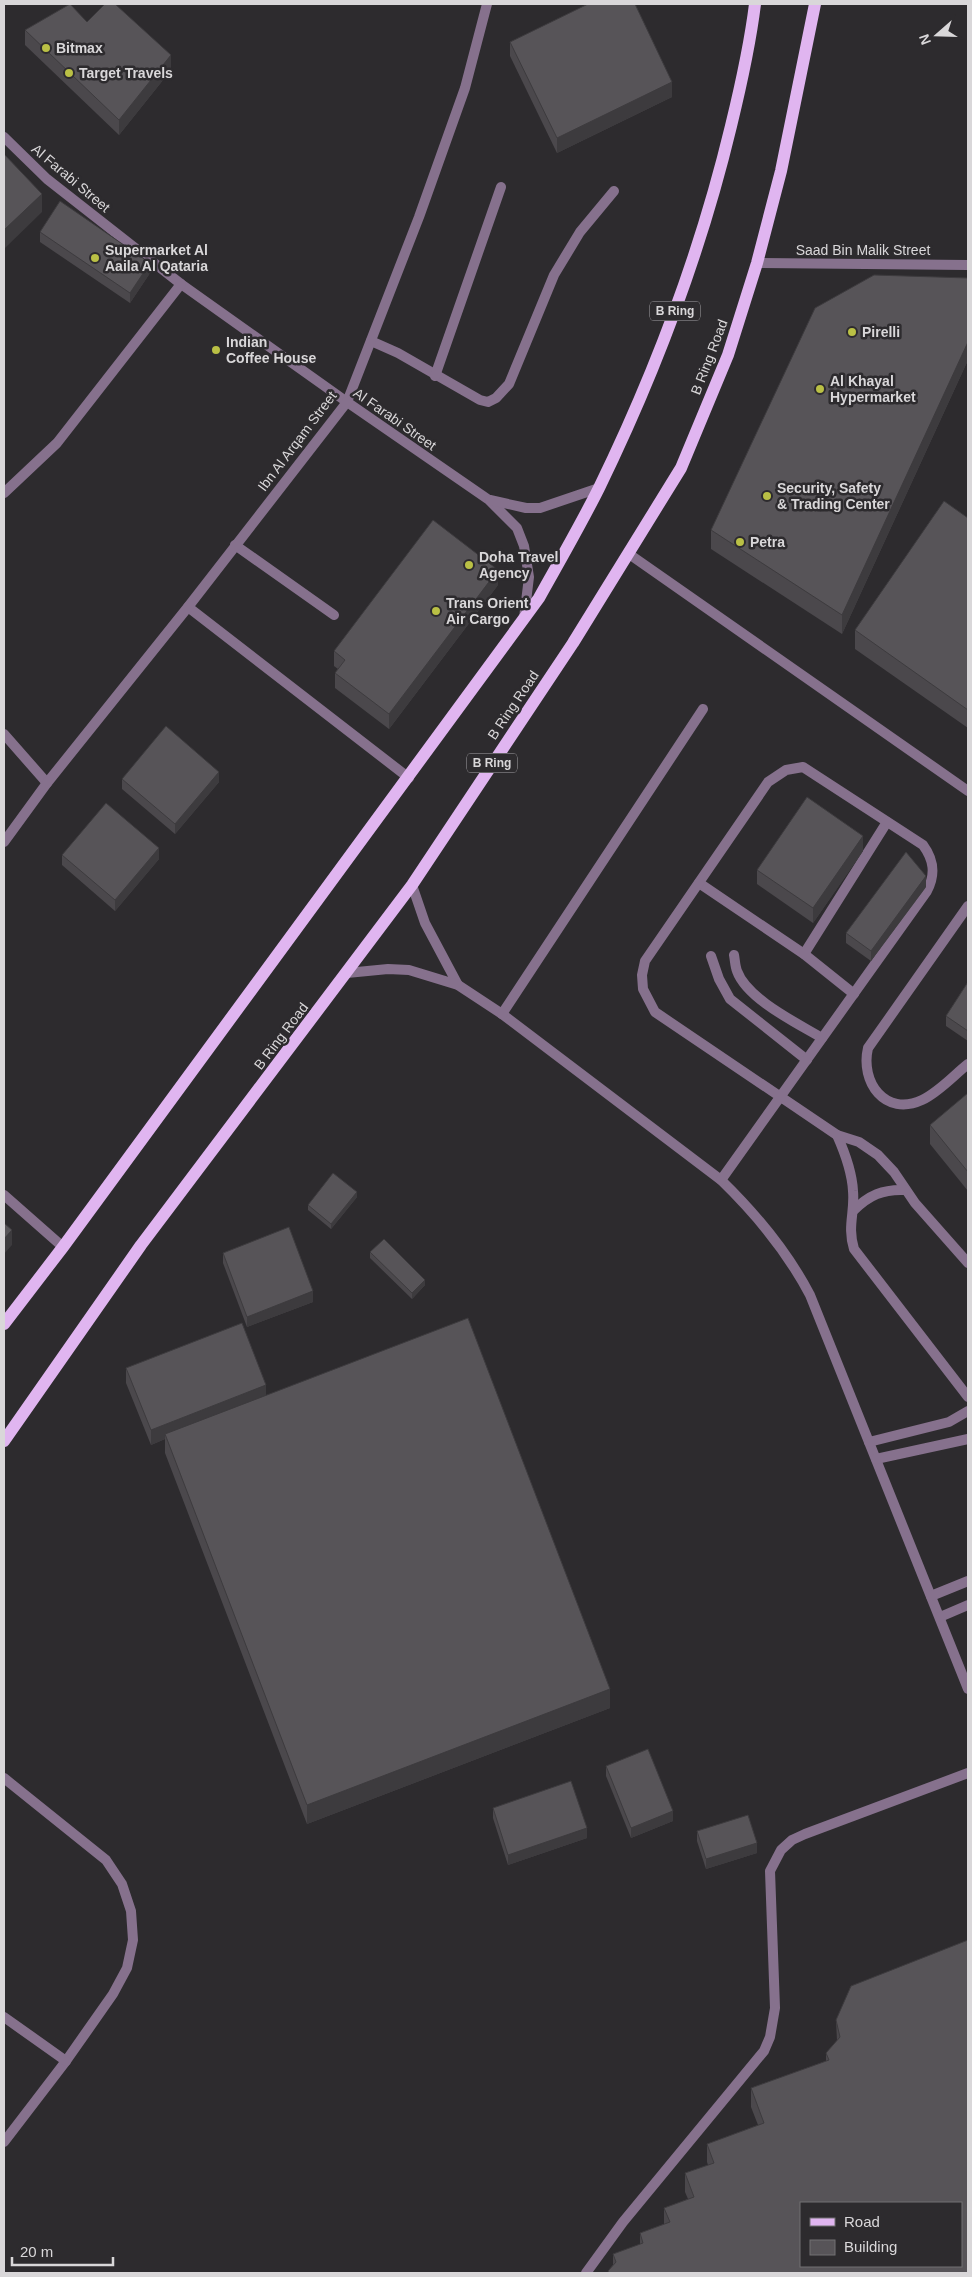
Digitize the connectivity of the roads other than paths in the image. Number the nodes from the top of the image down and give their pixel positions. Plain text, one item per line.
1 (487, 4) edge
2 (755, 4) edge
3 (815, 4) edge
4 (4, 137) edge
5 (501, 187) dead end
6 (614, 191) dead end
7 (758, 263) junction
8 (968, 265) edge
9 (181, 284) junction
10 (371, 341) junction
11 (435, 376) junction
12 (347, 402) junction
13 (599, 488) junction
14 (4, 492) edge
15 (489, 500) junction
16 (235, 545) junction
17 (629, 554) junction
18 (188, 607) junction
19 (334, 615) dead end
20 (523, 624) junction
21 (703, 709) dead end
22 (4, 734) edge
23 (409, 778) junction
24 (47, 783) junction
25 (968, 791) edge
26 (887, 822) junction
27 (4, 842) edge
28 (699, 883) junction
29 (412, 885) junction
30 (968, 906) edge
31 (804, 954) junction
32 (734, 955) dead end
33 (711, 956) dead end
34 (347, 973) junction
35 (458, 985) junction
36 (854, 994) junction
37 (502, 1014) junction
38 (822, 1038) junction
39 (807, 1060) junction
40 (968, 1064) edge
41 (780, 1096) junction
42 (837, 1135) junction
43 (721, 1180) junction
44 (905, 1190) junction
45 (4, 1195) edge
46 (853, 1210) junction
47 (63, 1247) junction
48 (968, 1263) edge
49 (4, 1324) edge
50 (968, 1397) edge
51 (968, 1411) edge
52 (968, 1439) edge
53 (4, 1441) edge
54 (869, 1442) junction
55 (876, 1460) junction
56 (968, 1580) edge
57 (931, 1596) junction
58 (968, 1605) edge
59 (940, 1617) junction
60 (968, 1689) edge
61 (968, 1774) edge
62 (4, 1778) edge
63 (4, 2017) edge
64 (66, 2062) junction
65 (4, 2142) edge
66 (586, 2273) edge

1 - 10 street, Ibn Al Arqam Street
2 - 13 main road, B Ring
3 - 7 main road, B Ring Road / B Ring
4 - 9 street, Al Farabi Street
5 - 11 street
6 - 11 street
7 - 8 street, Saad Bin Malik Street
7 - 17 main road, B Ring Road / B Ring
9 - 12 street, Al Farabi Street
9 - 14 street
10 - 11 street
10 - 12 street, Ibn Al Arqam Street
12 - 15 street, Al Farabi Street
12 - 16 street, Ibn Al Arqam Street
13 - 15 street, Al Farabi Street
13 - 20 main road, B Ring
15 - 20 street, Al Farabi Street
16 - 18 street, Ibn Al Arqam Street
16 - 19 street
17 - 25 street
17 - 29 main road, B Ring Road / B Ring
18 - 23 street
18 - 24 street, Ibn Al Arqam Street
20 - 23 main road, B Ring
21 - 37 street
22 - 24 street
23 - 47 main road, B Ring
24 - 27 street, Ibn Al Arqam Street
26 - 28 street
26 - 31 street
26 - 36 street
28 - 31 street
28 - 41 street
29 - 34 main road, B Ring Road / B Ring
29 - 35 street
30 - 40 street
31 - 36 street
32 - 38 street
33 - 39 street
34 - 35 street
34 - 53 main road, B Ring Road / B Ring
35 - 37 street
36 - 38 street
37 - 43 street
38 - 39 street
39 - 41 street
41 - 42 street
41 - 43 street
42 - 44 street
42 - 46 street
43 - 54 street
44 - 46 street
44 - 48 street
45 - 47 street
46 - 50 street
47 - 49 main road, B Ring
51 - 54 street
52 - 55 street
54 - 55 street
55 - 57 street
56 - 57 street
57 - 59 street
58 - 59 street
59 - 60 street
61 - 66 street
62 - 64 street
63 - 64 street
64 - 65 street

